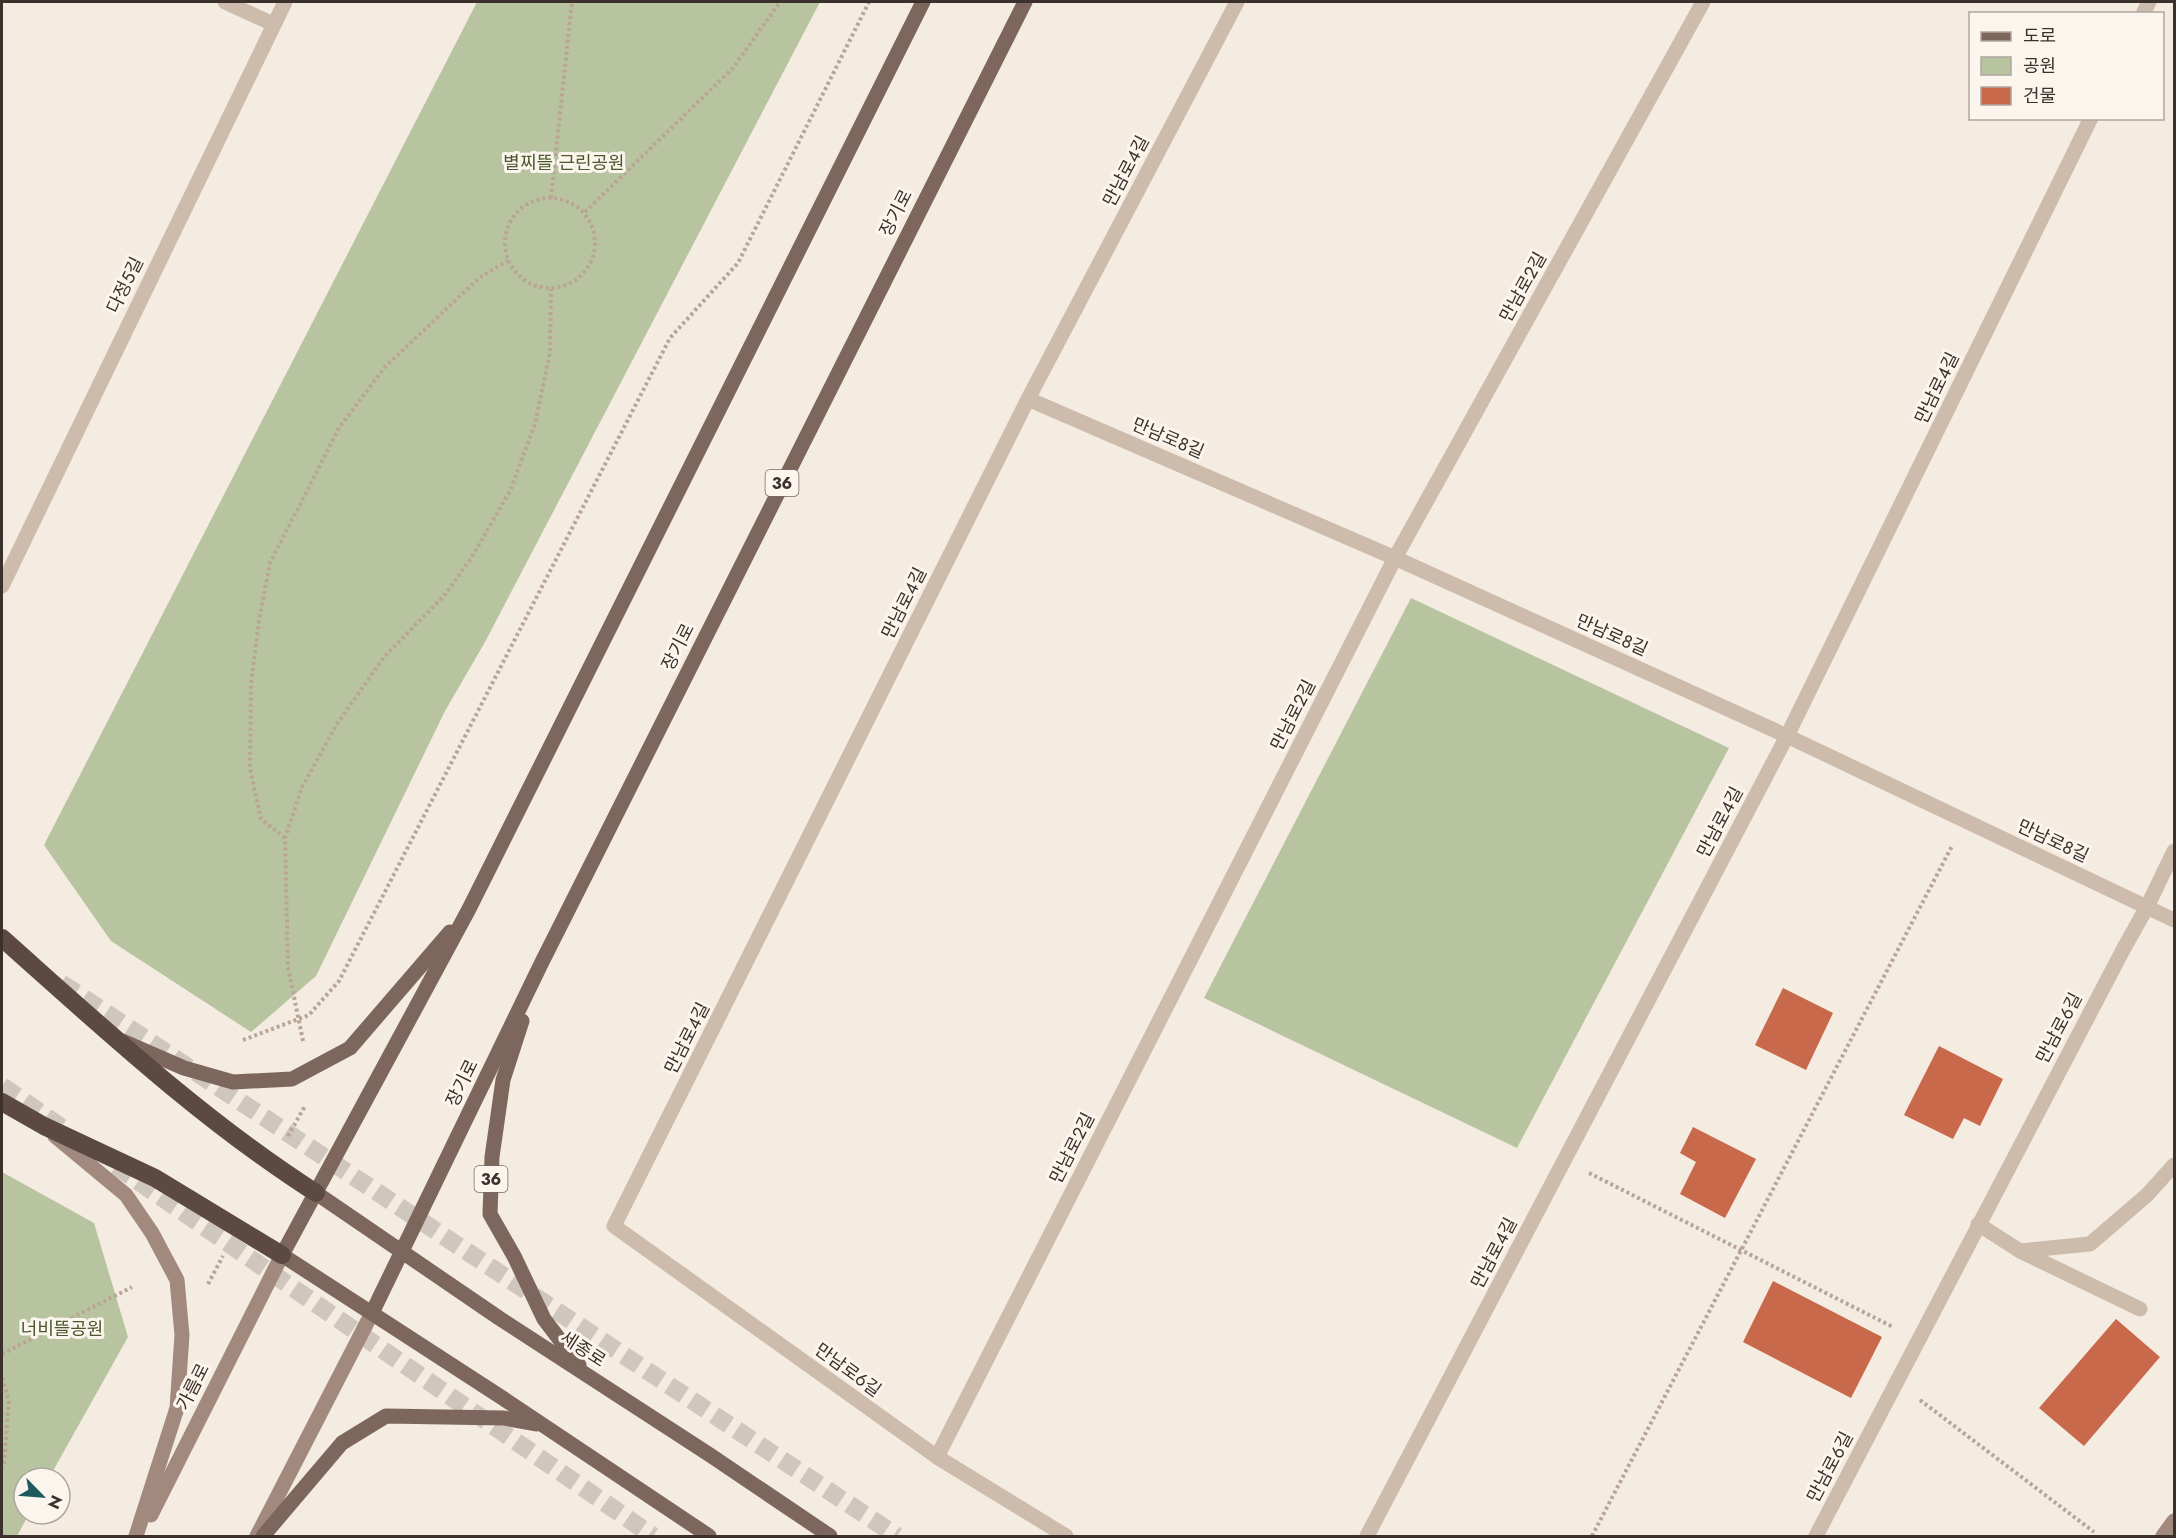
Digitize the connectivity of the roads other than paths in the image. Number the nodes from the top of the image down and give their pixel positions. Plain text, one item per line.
1 (225, 2) edge
2 (285, 2) edge
3 (923, 2) edge
4 (1025, 2) edge
5 (1237, 2) edge
6 (1703, 2) edge
7 (273, 24) junction
8 (2090, 120) edge
9 (1028, 399) junction
10 (1395, 558) junction
11 (2, 586) edge
12 (1787, 736) junction
13 (2175, 850) edge
14 (2147, 907) junction
15 (469, 909) junction
16 (2175, 920) edge
17 (2, 938) edge
18 (541, 964) junction
19 (115, 1037) junction
20 (2, 1102) edge
21 (44, 1126) junction
22 (2175, 1165) edge
23 (316, 1193) junction
24 (1978, 1224) junction
25 (614, 1226) joint
26 (402, 1251) junction
27 (2020, 1251) junction
28 (282, 1255) junction
29 (2140, 1309) dead end
30 (372, 1313) junction
31 (586, 1374) junction
32 (544, 1426) junction
33 (937, 1457) junction
34 (2175, 1521) edge
35 (138, 1536) edge
36 (257, 1536) edge
37 (263, 1536) edge
38 (709, 1536) edge
39 (830, 1536) edge
40 (1066, 1536) edge
41 (1367, 1536) edge
42 (1816, 1536) edge
43 (2163, 1536) edge

1 - 7 street
2 - 7 street, 다정5길
3 - 15 main road
4 - 18 main road, 장기로 / 36
5 - 9 street, 만남로4길
6 - 10 street, 만남로2길
7 - 11 street, 다정5길
8 - 12 street, 만남로4길
9 - 10 street, 만남로8길
9 - 25 street, 만남로4길
10 - 12 street, 만남로8길
10 - 33 street, 만남로2길
12 - 14 street, 만남로8길
12 - 41 street, 만남로4길
13 - 14 street, 만남로6길
14 - 16 street, 만남로8길
14 - 24 street, 만남로6길
15 - 19 main road
15 - 23 main road
17 - 19 highway
18 - 26 main road, 장기로
18 - 31 main road, 36
19 - 23 highway
20 - 21 highway
21 - 28 highway
21 - 35 street
22 - 27 street
23 - 26 main road, 세종로 / 36
23 - 28 main road
24 - 27 street
24 - 42 street, 만남로6길
25 - 33 street, 만남로6길
26 - 30 main road, 장기로
26 - 31 main road, 세종로 / 36
27 - 29 street
28 - 30 main road
28 - 35 street, 가름로
30 - 32 main road
30 - 36 street
31 - 39 main road, 세종로 / 36
32 - 37 main road
32 - 38 main road
33 - 40 street, 만남로6길
34 - 43 street

